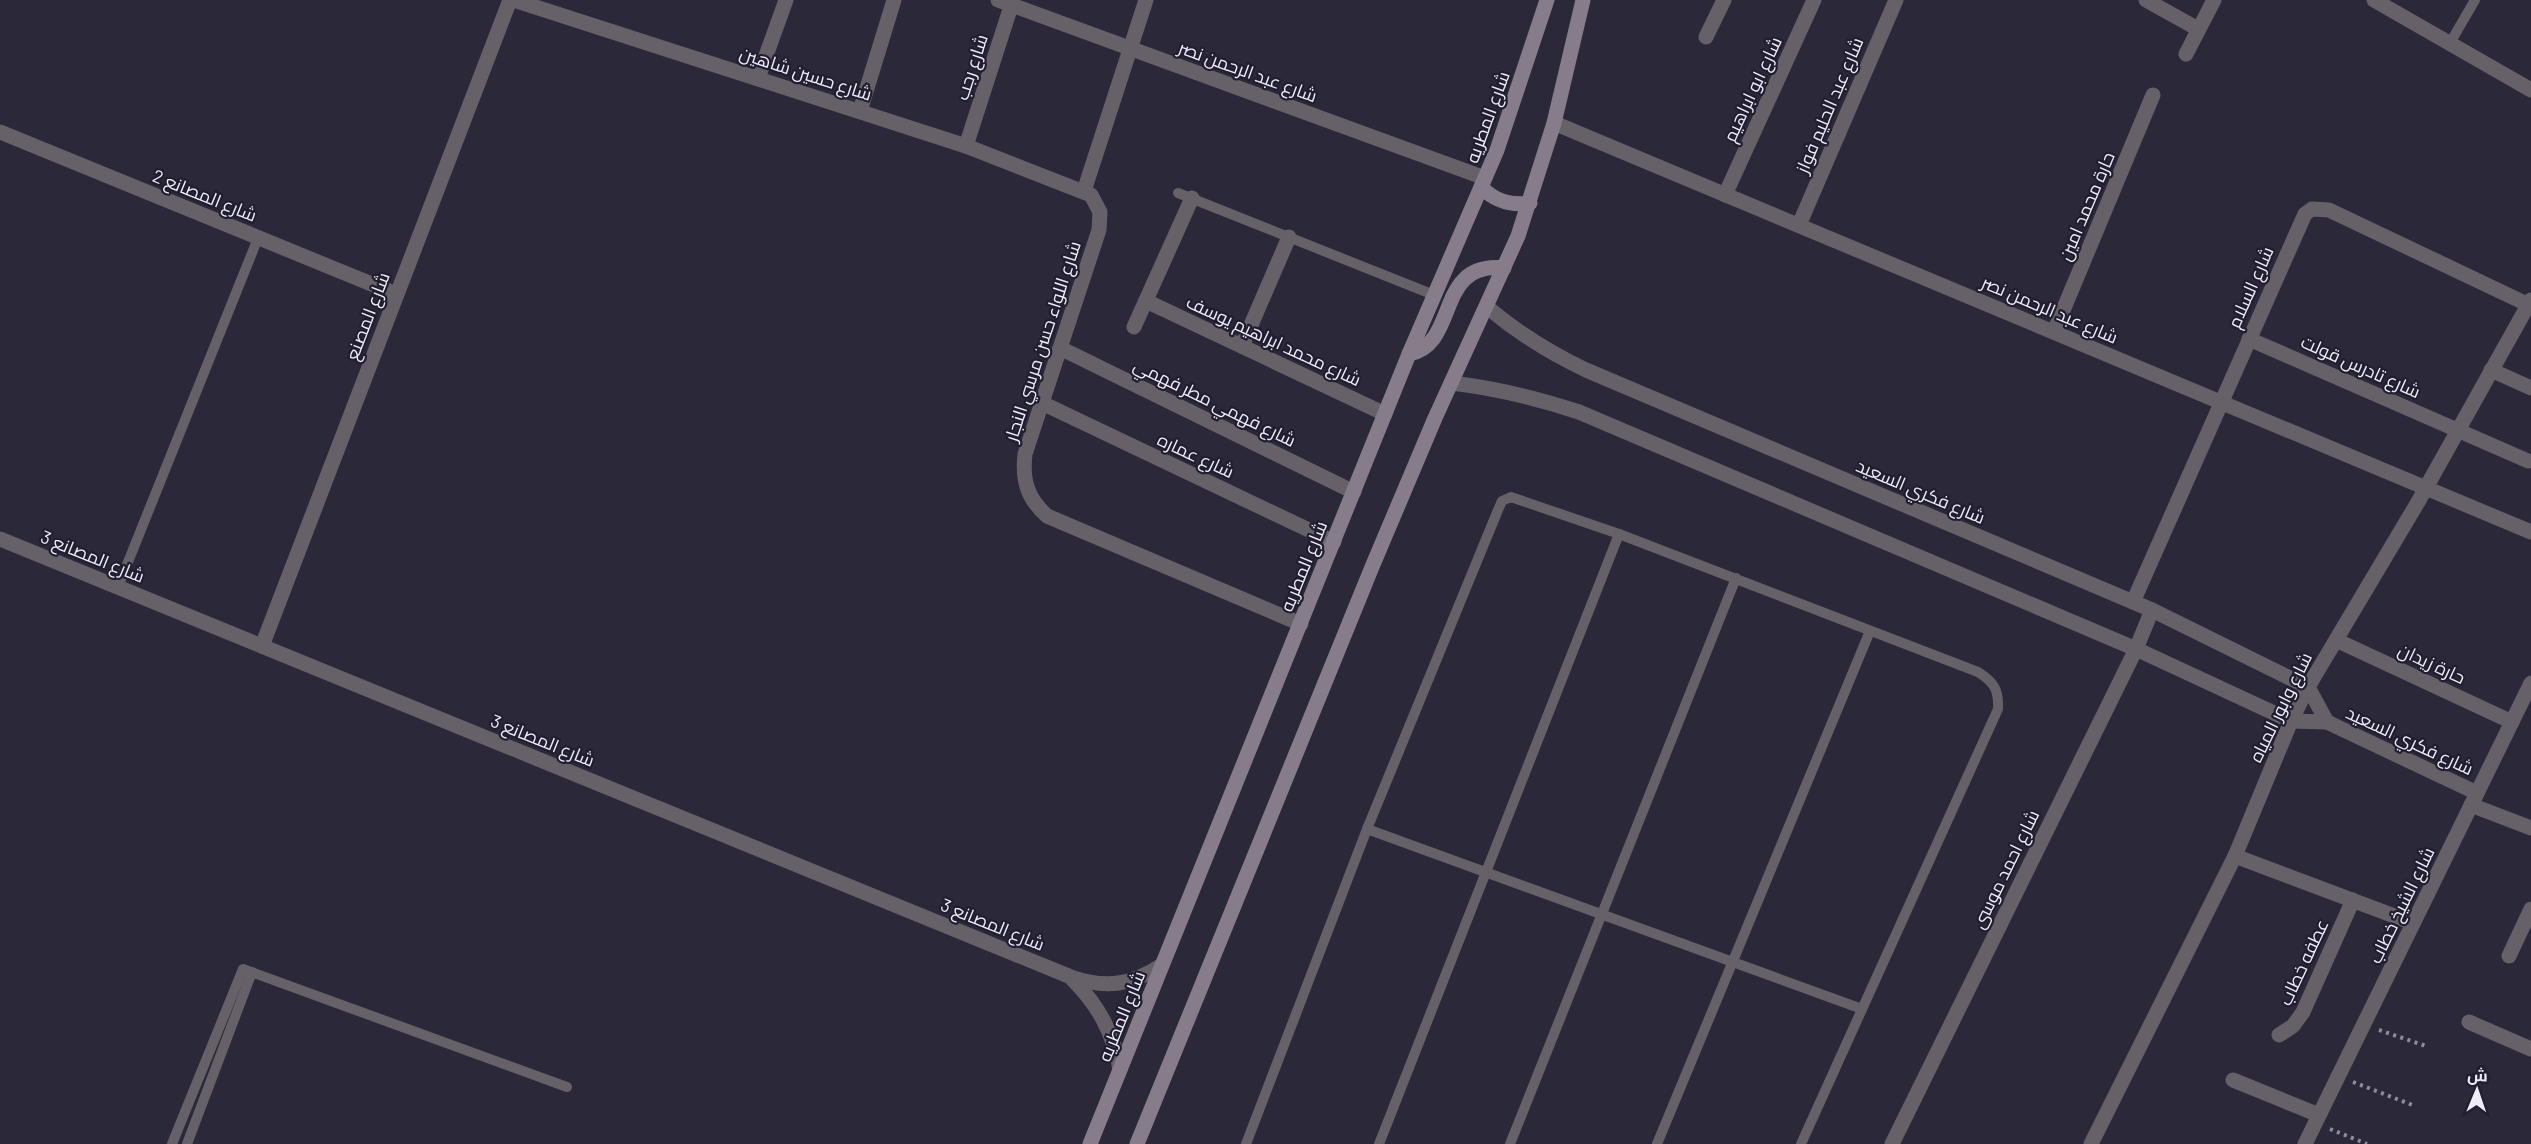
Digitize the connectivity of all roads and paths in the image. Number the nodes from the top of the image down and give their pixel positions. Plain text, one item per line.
1 (510, 0) edge
2 (514, 0) edge
3 (786, 0) edge
4 (894, 0) edge
5 (1146, 0) edge
6 (1546, 0) edge
7 (1583, 0) edge
8 (1724, 0) edge
9 (1814, 0) edge
10 (1896, 0) edge
11 (2146, 0) edge
12 (2214, 0) edge
13 (2374, 0) edge
14 (2475, 0) edge
15 (1008, 2) edge
16 (531, 3) edge
17 (2198, 29) junction
18 (1706, 37) dead end
19 (2450, 43) junction
20 (1129, 48) junction
21 (2186, 54) dead end
22 (758, 78) junction
23 (2531, 90) edge
24 (2153, 95) dead end
25 (860, 111) junction
26 (1554, 123) junction
27 (0, 132) edge
28 (966, 146) junction
29 (1483, 182) junction
30 (1084, 191) junction
31 (1725, 195) junction
32 (1185, 196) joint
33 (1530, 203) junction
34 (1798, 225) junction
35 (1289, 237) junction
36 (258, 238) junction
37 (1504, 268) junction
38 (396, 294) junction
39 (1434, 295) junction
40 (1146, 301) junction
41 (2530, 303) edge
42 (1487, 307) junction
43 (1134, 327) dead end
44 (2054, 332) junction
45 (2249, 339) junction
46 (1242, 346) junction
47 (1060, 348) junction
48 (1409, 354) junction
49 (2492, 370) junction
50 (1451, 383) junction
51 (2531, 388) edge
52 (2221, 401) junction
53 (1042, 403) junction
54 (1385, 414) junction
55 (2458, 430) junction
56 (2528, 461) dead end
57 (2426, 487) junction
58 (1354, 492) junction
59 (2531, 531) edge
60 (1619, 534) junction
61 (0, 539) edge
62 (1334, 542) junction
63 (1736, 578) junction
64 (118, 587) junction
65 (2133, 602) junction
66 (2152, 610) junction
67 (1301, 624) junction
68 (1870, 631) junction
69 (2336, 640) junction
70 (262, 646) junction
71 (2136, 649) junction
72 (2531, 683) edge
73 (2308, 687) junction
74 (2291, 721) junction
75 (2327, 722) junction
76 (2512, 722) junction
77 (2474, 799) junction
78 (2531, 828) edge
79 (1367, 829) junction
80 (2235, 856) junction
81 (1485, 872) junction
82 (2354, 900) junction
83 (2531, 909) edge
84 (1602, 914) junction
85 (2413, 923) junction
86 (2509, 956) dead end
87 (1732, 961) junction
88 (1162, 965) junction
89 (247, 971) junction
90 (1071, 977) junction
91 (1862, 1009) junction
92 (2469, 1022) dead end
93 (2364, 1024) junction
94 (2279, 1035) dead end
95 (2426, 1046) dead end
96 (2531, 1049) edge
97 (1120, 1069) junction
98 (2338, 1077) junction
99 (2233, 1080) dead end
100 (567, 1087) dead end
101 (2415, 1106) dead end
102 (2318, 1119) junction
103 (172, 1144) edge
104 (187, 1144) edge
105 (1090, 1144) edge
106 (1137, 1144) edge
107 (1246, 1144) edge
108 (1379, 1144) edge
109 (1510, 1144) edge
110 (1657, 1144) edge
111 (1801, 1144) edge
112 (1892, 1144) edge
113 (2091, 1144) edge
114 (2305, 1144) edge
115 (2367, 1144) edge

1 - 38 street, شارع المصنع
2 - 16 street, شارع حسين شاهين
3 - 22 street
4 - 25 street
5 - 20 street
6 - 29 main road, شارع المطريه
7 - 26 main road
8 - 18 street
9 - 31 street, شارع ابو ابراهيم
10 - 34 street, شارع عبد الحليم فواز
11 - 17 street
12 - 17 street
13 - 19 street
14 - 19 lane
15 - 20 street, شارع عبد الرحمن نصر
15 - 28 street, شارع رجب
16 - 22 street, شارع حسين شاهين
17 - 21 street
19 - 23 street
20 - 29 street, شارع عبد الرحمن نصر
20 - 30 street
22 - 25 street, شارع حسين شاهين
24 - 44 street, حارة محمد امين
25 - 28 street, شارع حسين شاهين
26 - 31 street, شارع عبد الرحمن نصر
26 - 33 main road
27 - 36 street, شارع المصانع 2
28 - 30 street, شارع حسين شاهين
29 - 33 main road
29 - 39 main road, شارع المطريه
30 - 47 street, شارع اللواء حسن مرسي النجار
31 - 34 street, شارع عبد الرحمن نصر
32 - 35 lane
32 - 40 street
33 - 37 main road
34 - 44 street, شارع عبد الرحمن نصر
35 - 39 lane
35 - 46 street
36 - 38 street, شارع المصانع 2
36 - 64 lane
37 - 42 main road
37 - 48 main road
38 - 70 street, شارع المصنع
39 - 48 main road, شارع المطريه
40 - 43 street
40 - 46 street, شارع محمد ابراهيم يوسف
41 - 45 street, شارع السلام
41 - 49 street, شارع وابور المياه
42 - 50 main road
42 - 65 street, شارع فكري السعيد
44 - 52 street, شارع عبد الرحمن نصر
45 - 52 street, شارع السلام
45 - 55 street, شارع تادرس قولت
46 - 54 street, شارع محمد ابراهيم يوسف
47 - 53 street, شارع اللواء حسن مرسي النجار
47 - 58 street, شارع فهمي مطر فهمي
48 - 54 main road, شارع المطريه
49 - 51 street
49 - 55 street, شارع وابور المياه
50 - 71 street, شارع فكري السعيد
50 - 106 main road
52 - 57 street, شارع عبد الرحمن نصر
52 - 65 street, شارع السلام
53 - 62 street, شارع عماره
53 - 67 street, شارع اللواء حسن مرسي النجار
54 - 58 main road, شارع المطريه
55 - 56 street, شارع تادرس قولت
55 - 57 street, شارع وابور المياه
57 - 59 street, شارع عبد الرحمن نصر
57 - 69 street, شارع وابور المياه
58 - 62 main road, شارع المطريه
60 - 63 lane
60 - 79 lane
60 - 81 lane
61 - 64 street, شارع المصانع 3
62 - 67 main road, شارع المطريه
63 - 68 lane
63 - 84 lane
64 - 70 street, شارع المصانع 3
65 - 66 street, شارع فكري السعيد
66 - 71 street, شارع احمد موسى
66 - 73 street, شارع فكري السعيد
67 - 88 main road, شارع المطريه
68 - 87 lane
68 - 91 lane
69 - 73 street, شارع وابور المياه
69 - 76 street, حارة زيدان
70 - 90 street, شارع المصانع 3
71 - 74 street, شارع فكري السعيد
71 - 112 street, شارع احمد موسى
72 - 76 street, شارع الشيخ خطاب
73 - 74 street, شارع وابور المياه
73 - 75 street, شارع فكري السعيد
74 - 75 street, شارع فكري السعيد
74 - 80 street, شارع وابور المياه
75 - 77 street, شارع فكري السعيد
76 - 77 street, شارع الشيخ خطاب
77 - 78 street, شارع فكري السعيد
77 - 85 street, شارع الشيخ خطاب
79 - 81 lane
79 - 107 lane
80 - 82 street
80 - 113 street, شارع وابور المياه
81 - 84 lane
81 - 108 lane
82 - 85 street
82 - 94 street, عطفه خطاب
83 - 86 street
84 - 87 lane
84 - 109 lane
85 - 93 street, شارع الشيخ خطاب
87 - 91 lane
87 - 110 lane
88 - 90 street, شارع المصانع 3
88 - 97 main road, شارع المطريه
89 - 100 lane
89 - 103 lane
89 - 104 lane
90 - 97 street, شارع المصانع 3
91 - 111 lane
92 - 96 street
93 - 95 path
93 - 98 street, شارع الشيخ خطاب
97 - 105 main road, شارع المطريه
98 - 101 path
98 - 102 street, شارع الشيخ خطاب
99 - 102 street
102 - 114 street, شارع الشيخ خطاب
102 - 115 path

